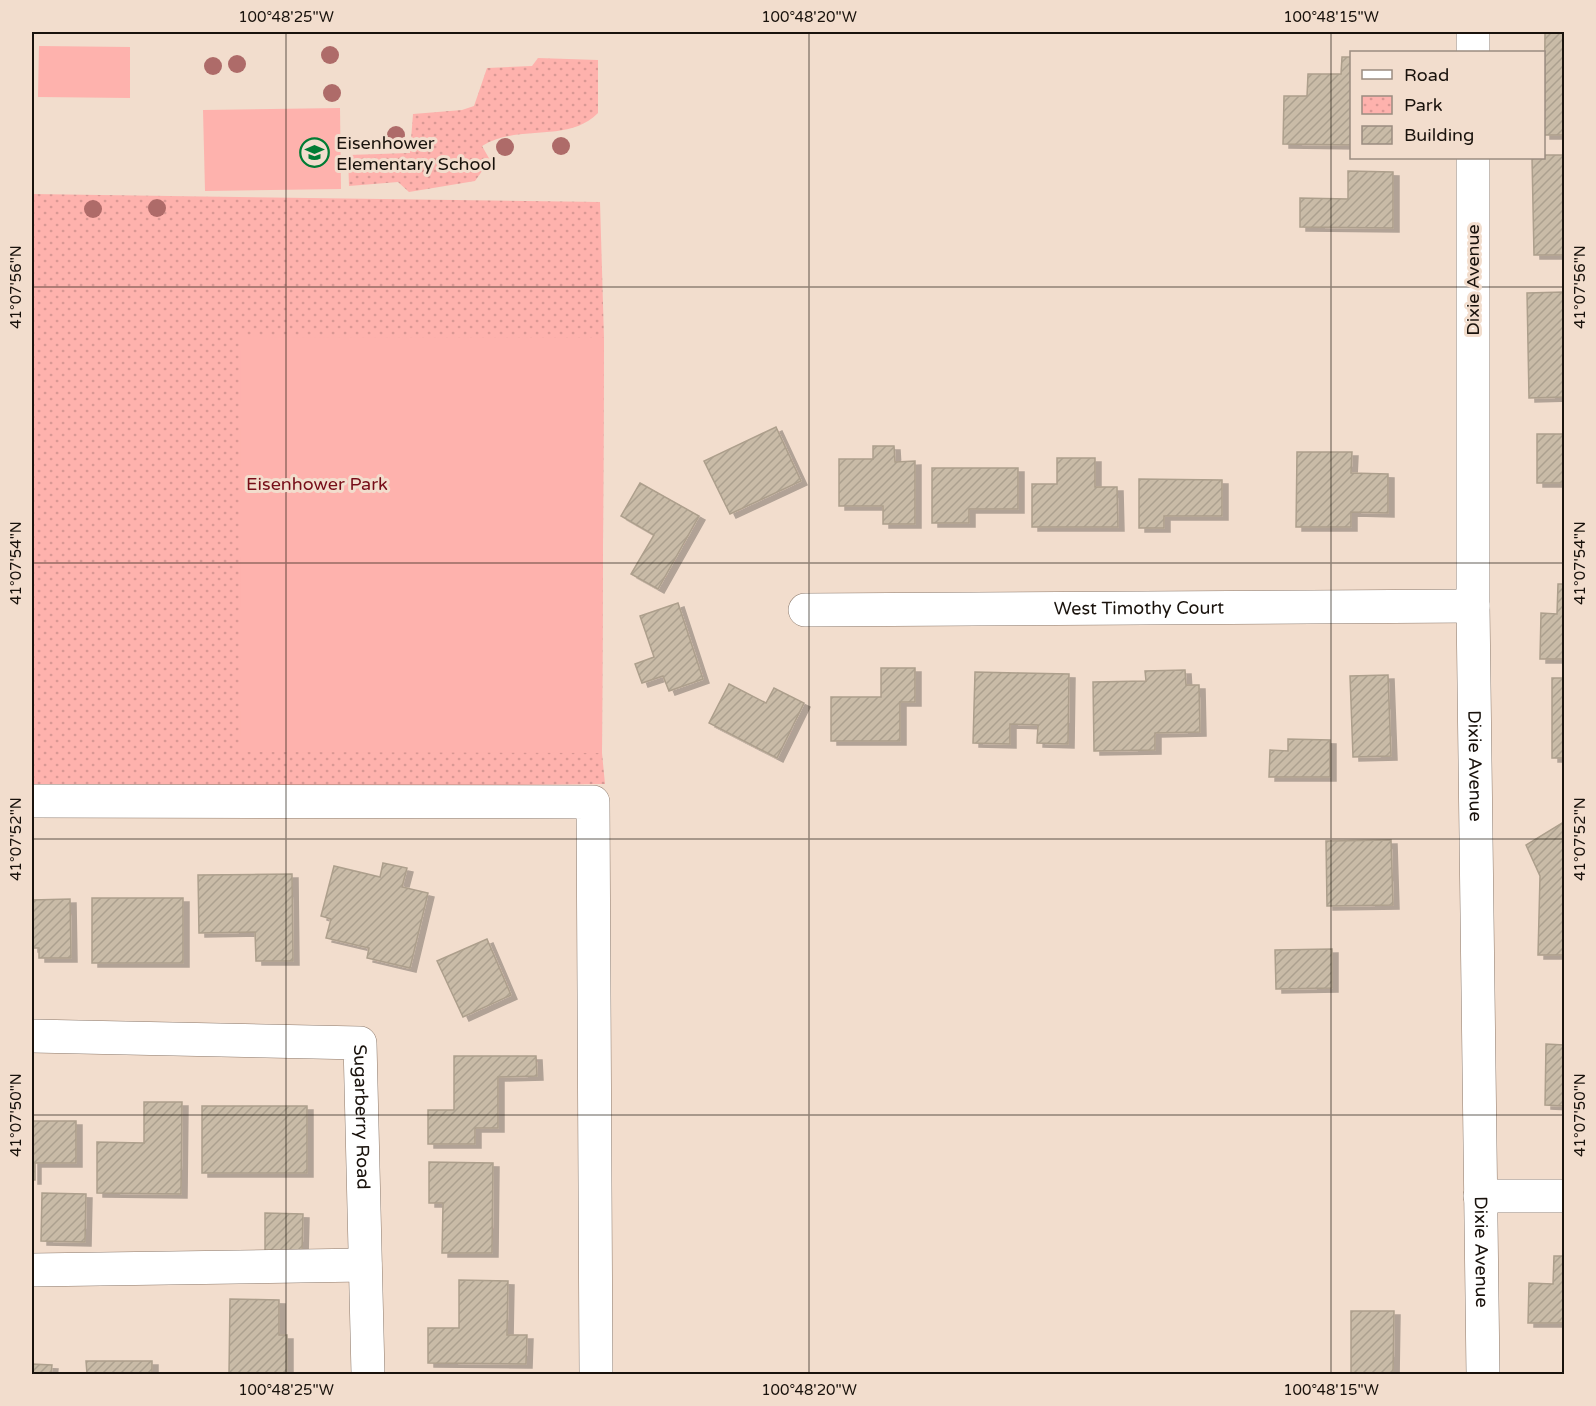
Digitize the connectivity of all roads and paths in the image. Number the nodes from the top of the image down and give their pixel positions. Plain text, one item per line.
1 (1473, 32) edge
2 (1473, 51) edge
3 (1473, 159) edge
4 (1473, 606) junction
5 (805, 610) dead end
6 (32, 801) edge
7 (32, 1035) edge
8 (1480, 1196) junction
9 (1564, 1196) edge
10 (365, 1265) junction
11 (32, 1270) edge
12 (368, 1374) edge
13 (596, 1374) edge
14 (1483, 1374) edge

1 - 2 street
3 - 4 street, Dixie Avenue
4 - 5 street, West Timothy Court
4 - 8 street, Dixie Avenue
6 - 13 street
7 - 10 street, Sugarberry Road
8 - 9 street
8 - 14 street, Dixie Avenue
10 - 11 street
10 - 12 street, Sugarberry Road

